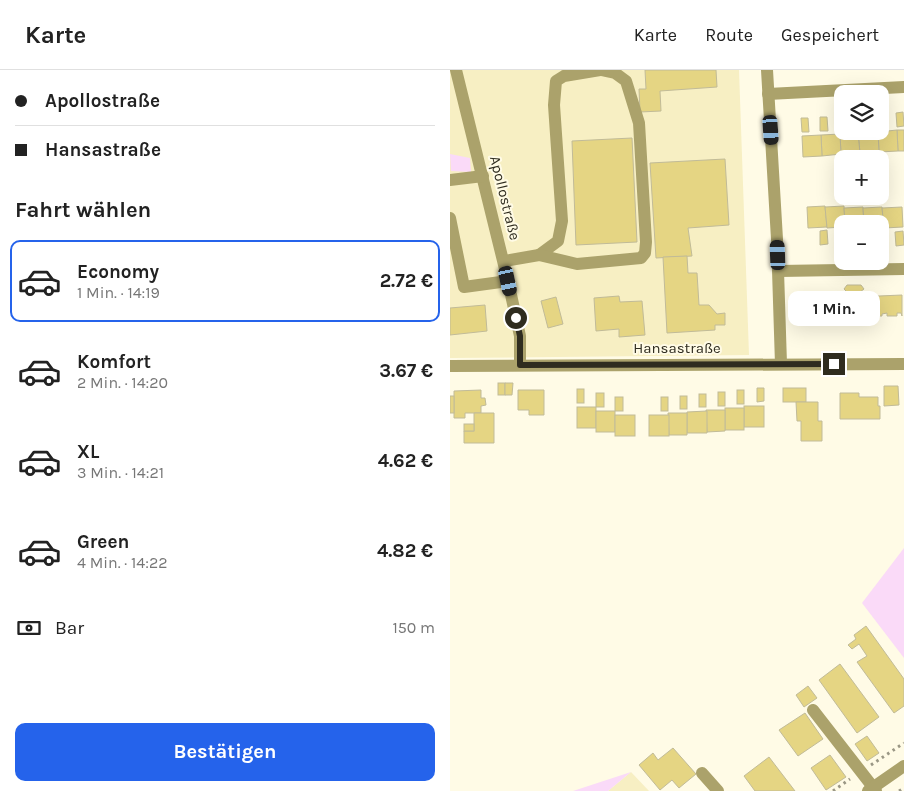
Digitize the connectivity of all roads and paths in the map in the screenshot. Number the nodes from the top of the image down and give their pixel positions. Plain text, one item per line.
1 (456, 70) edge
2 (600, 70) edge
3 (767, 70) edge
4 (904, 87) edge
5 (768, 94) junction
6 (483, 176) junction
7 (450, 180) edge
8 (450, 218) edge
9 (539, 256) junction
10 (504, 261) junction
11 (904, 269) edge
12 (778, 271) junction
13 (508, 281) junction
14 (781, 364) junction
15 (904, 364) edge
16 (520, 365) junction
17 (450, 366) edge
18 (813, 710) dead end
19 (904, 766) edge
20 (702, 773) dead end
21 (904, 788) edge
22 (873, 790) edge
23 (718, 791) edge
24 (899, 791) edge

1 - 6 street, Apollostraße
2 - 9 street
2 - 9 street
3 - 5 street
4 - 5 street
5 - 12 street
6 - 7 street
6 - 10 street, Apollostraße
8 - 13 street
9 - 10 street
10 - 13 street, Apollostraße
11 - 12 street
12 - 14 street
13 - 16 street, Apollostraße
14 - 15 street, Hansastraße
14 - 16 street, Hansastraße
16 - 17 street, Hansastraße
18 - 22 street
19 - 22 street
20 - 23 street
21 - 24 path

